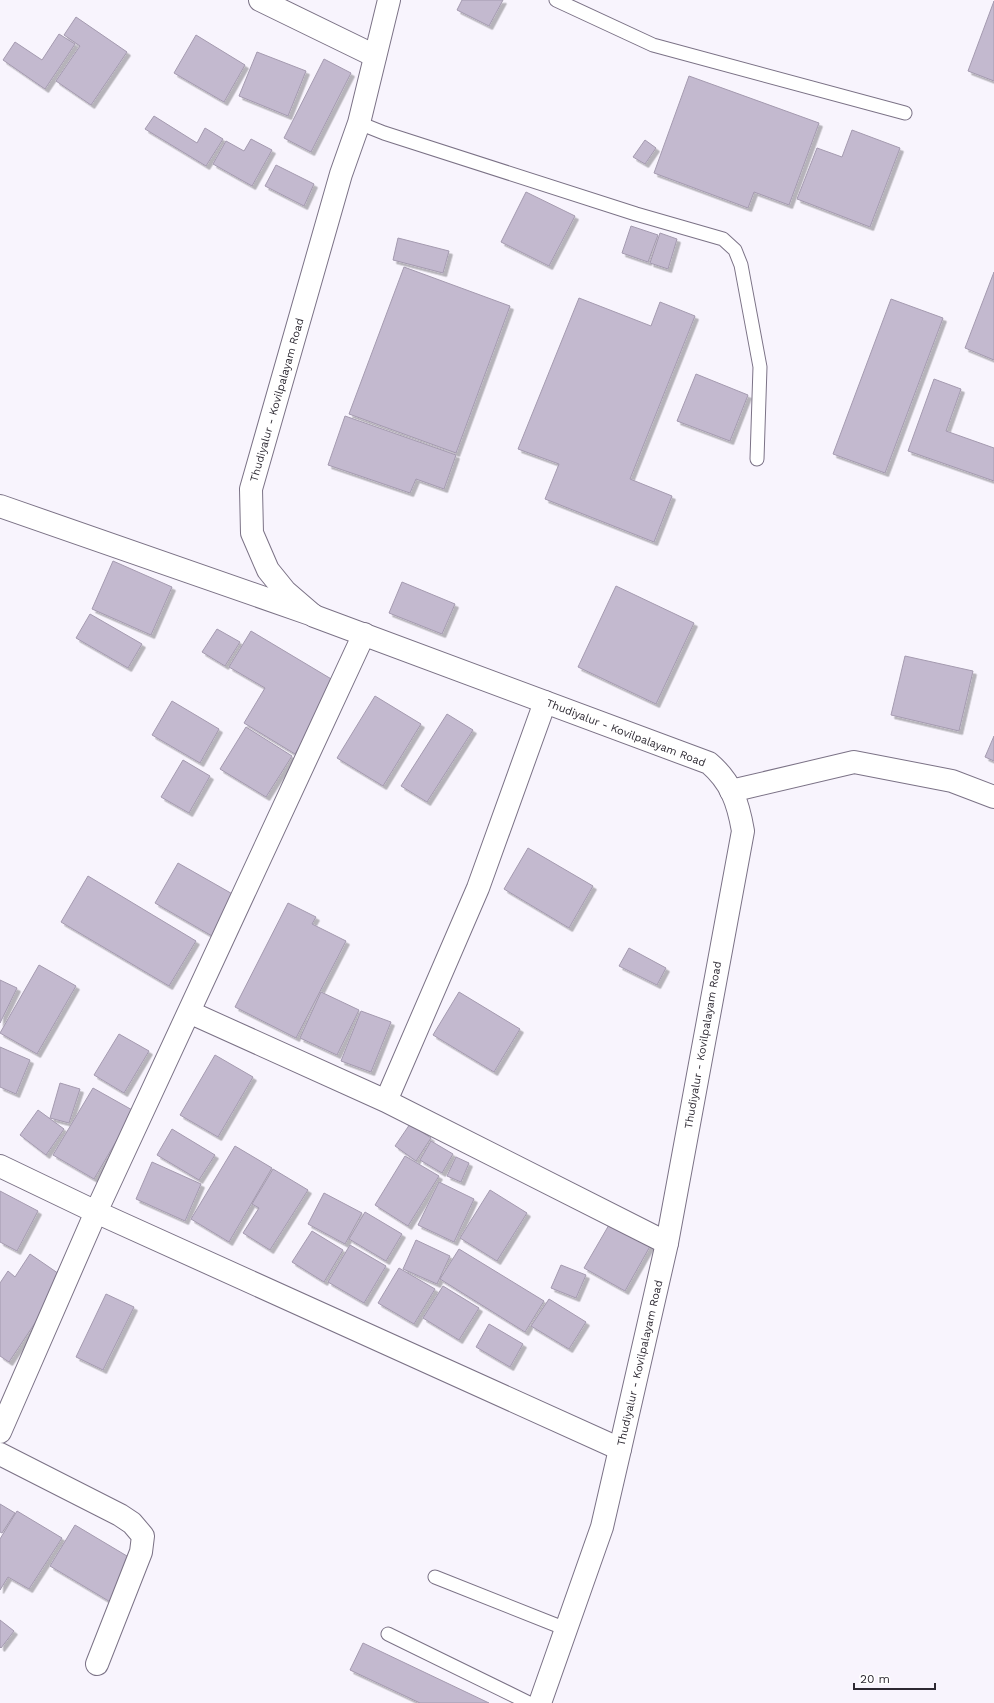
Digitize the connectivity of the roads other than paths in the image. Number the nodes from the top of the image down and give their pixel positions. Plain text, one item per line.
1 (260, 0) edge
2 (389, 0) edge
3 (556, 0) edge
4 (375, 56) junction
5 (905, 113) dead end
6 (359, 123) junction
7 (757, 459) dead end
8 (0, 506) edge
9 (314, 616) junction
10 (364, 634) junction
11 (545, 702) junction
12 (731, 791) junction
13 (994, 798) edge
14 (189, 1012) junction
15 (386, 1101) junction
16 (0, 1166) edge
17 (96, 1212) junction
18 (667, 1243) junction
19 (0, 1432) edge
20 (620, 1449) junction
21 (0, 1454) edge
22 (435, 1577) dead end
23 (566, 1629) junction
24 (388, 1634) dead end
25 (97, 1664) dead end
26 (529, 1703) edge
27 (540, 1703) edge

1 - 4 street
2 - 4 street, Thudiyalur - Kovilpalayam Road
3 - 5 lane
4 - 6 street, Thudiyalur - Kovilpalayam Road
6 - 7 lane
6 - 9 street, Thudiyalur - Kovilpalayam Road
8 - 9 street
9 - 10 street, Thudiyalur - Kovilpalayam Road
10 - 11 street, Thudiyalur - Kovilpalayam Road
10 - 14 street
11 - 12 street, Thudiyalur - Kovilpalayam Road
11 - 15 street
12 - 13 street
12 - 18 street, Thudiyalur - Kovilpalayam Road
14 - 15 street
14 - 17 street
15 - 18 street
16 - 17 street
17 - 19 street
17 - 20 street
18 - 20 street, Thudiyalur - Kovilpalayam Road
20 - 23 street, Thudiyalur - Kovilpalayam Road
21 - 25 street
22 - 23 lane
23 - 27 street, Thudiyalur - Kovilpalayam Road
24 - 26 lane

